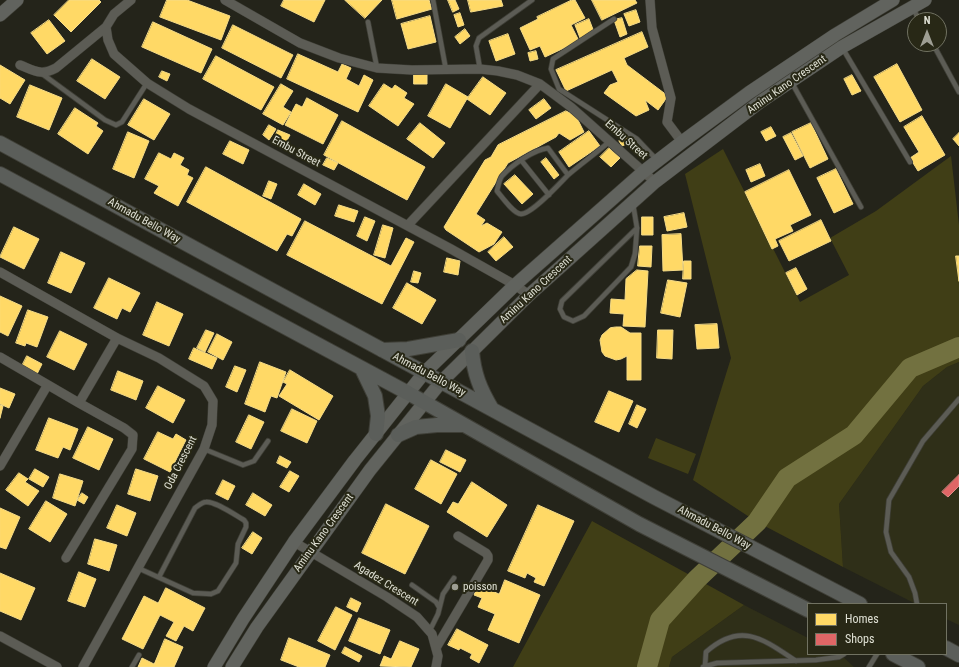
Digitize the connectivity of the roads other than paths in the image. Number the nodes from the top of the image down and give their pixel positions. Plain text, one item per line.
1 (17, 0) edge
2 (131, 0) edge
3 (225, 0) edge
4 (433, 0) edge
5 (532, 0) edge
6 (650, 0) edge
7 (893, 0) edge
8 (925, 0) edge
9 (912, 7) junction
10 (915, 12) edge
11 (0, 15) edge
12 (614, 19) dead end
13 (368, 22) dead end
14 (106, 27) junction
15 (842, 47) junction
16 (937, 52) edge
17 (20, 66) dead end
18 (377, 68) junction
19 (480, 69) junction
20 (446, 70) junction
21 (41, 73) junction
22 (791, 81) junction
23 (147, 83) junction
24 (540, 84) junction
25 (959, 92) edge
26 (610, 142) junction
27 (682, 142) junction
28 (0, 143) edge
29 (521, 160) junction
30 (658, 161) junction
31 (910, 162) dead end
32 (643, 172) junction
33 (0, 174) edge
34 (568, 175) junction
35 (655, 182) junction
36 (549, 195) junction
37 (632, 203) junction
38 (861, 207) dead end
39 (408, 225) junction
40 (637, 228) junction
41 (0, 272) edge
42 (515, 285) junction
43 (529, 295) junction
44 (117, 338) junction
45 (459, 340) junction
46 (382, 350) junction
47 (472, 351) junction
48 (0, 357) edge
49 (362, 369) junction
50 (424, 373) junction
51 (441, 382) junction
52 (47, 386) junction
53 (408, 394) junction
54 (959, 399) edge
55 (78, 403) junction
56 (424, 403) junction
57 (492, 409) junction
58 (462, 425) junction
59 (376, 434) junction
60 (398, 435) junction
61 (268, 441) dead end
62 (204, 450) junction
63 (0, 466) edge
64 (458, 536) dead end
65 (294, 542) junction
66 (310, 552) junction
67 (66, 558) dead end
68 (138, 568) junction
69 (158, 577) junction
70 (454, 578) dead end
71 (412, 586) dead end
72 (858, 603) edge
73 (917, 603) edge
74 (439, 607) junction
75 (807, 609) edge
76 (429, 632) junction
77 (0, 636) edge
78 (436, 648) junction
79 (947, 649) edge
80 (139, 655) dead end
81 (843, 655) edge
82 (876, 655) edge
83 (895, 655) edge
84 (959, 655) edge
85 (796, 661) junction
86 (704, 666) edge
87 (57, 667) edge
88 (83, 667) edge
89 (132, 667) edge
90 (214, 667) edge
91 (232, 667) edge
92 (436, 667) edge
93 (869, 667) edge
94 (918, 667) edge

1 - 11 street
2 - 14 street
3 - 18 street, Embu Street
4 - 20 lane
5 - 19 lane
6 - 27 street
7 - 27 street, Aminu Kano Crescent
8 - 9 street, Aminu Kano Crescent
9 - 10 lane
9 - 15 street, Aminu Kano Crescent
12 - 30 lane
13 - 18 lane
14 - 21 street
14 - 23 street, Embu Street
15 - 22 street, Aminu Kano Crescent
15 - 31 lane
16 - 25 lane
17 - 21 street
18 - 20 street, Embu Street
19 - 20 street, Embu Street
19 - 24 street, Embu Street
21 - 23 lane
22 - 35 street, Aminu Kano Crescent
22 - 38 lane
23 - 39 street, Embu Street
24 - 26 street, Embu Street
24 - 39 street
26 - 32 street, Embu Street
26 - 34 lane
27 - 30 street, Aminu Kano Crescent
28 - 46 main road, Ahmadu Bello Way
29 - 34 lane
29 - 36 lane
29 - 36 lane
30 - 32 street, Aminu Kano Crescent
32 - 35 street, Embu Street
32 - 42 street, Aminu Kano Crescent
33 - 49 main road
34 - 36 lane
35 - 37 street, Aminu Kano Crescent
37 - 40 lane
37 - 43 street, Aminu Kano Crescent
39 - 42 street, Embu Street
40 - 40 lane
41 - 44 street, Oda Crescent
42 - 43 street, Embu Street
42 - 45 street, Aminu Kano Crescent
43 - 47 street, Aminu Kano Crescent
44 - 55 street
44 - 62 street, Oda Crescent
45 - 46 main road
45 - 50 street, Aminu Kano Crescent
46 - 50 main road, Ahmadu Bello Way
47 - 51 street, Aminu Kano Crescent
47 - 57 main road
48 - 52 street
49 - 53 main road
49 - 59 main road
50 - 51 main road, Ahmadu Bello Way
50 - 53 street, Aminu Kano Crescent
51 - 56 street, Aminu Kano Crescent
51 - 57 main road, Ahmadu Bello Way
52 - 55 street
52 - 63 street
53 - 56 main road
53 - 59 street, Aminu Kano Crescent
54 - 73 lane
55 - 67 street
56 - 58 main road
56 - 60 street, Aminu Kano Crescent
57 - 72 main road, Ahmadu Bello Way
58 - 60 main road
58 - 75 main road
59 - 65 street, Aminu Kano Crescent
60 - 66 street, Aminu Kano Crescent
61 - 62 lane
62 - 68 street, Oda Crescent
64 - 78 street
65 - 66 street, Agadez Crescent
65 - 90 street, Aminu Kano Crescent
66 - 76 street, Agadez Crescent
66 - 91 street, Aminu Kano Crescent
68 - 69 lane
68 - 88 street, Oda Crescent
69 - 69 lane
70 - 74 lane
71 - 74 lane
74 - 76 lane
76 - 78 street, Agadez Crescent
77 - 87 street
78 - 92 street, Agadez Crescent
79 - 84 main road
80 - 89 lane
81 - 85 lane
82 - 93 lane
83 - 94 main road
85 - 86 lane
85 - 86 lane

